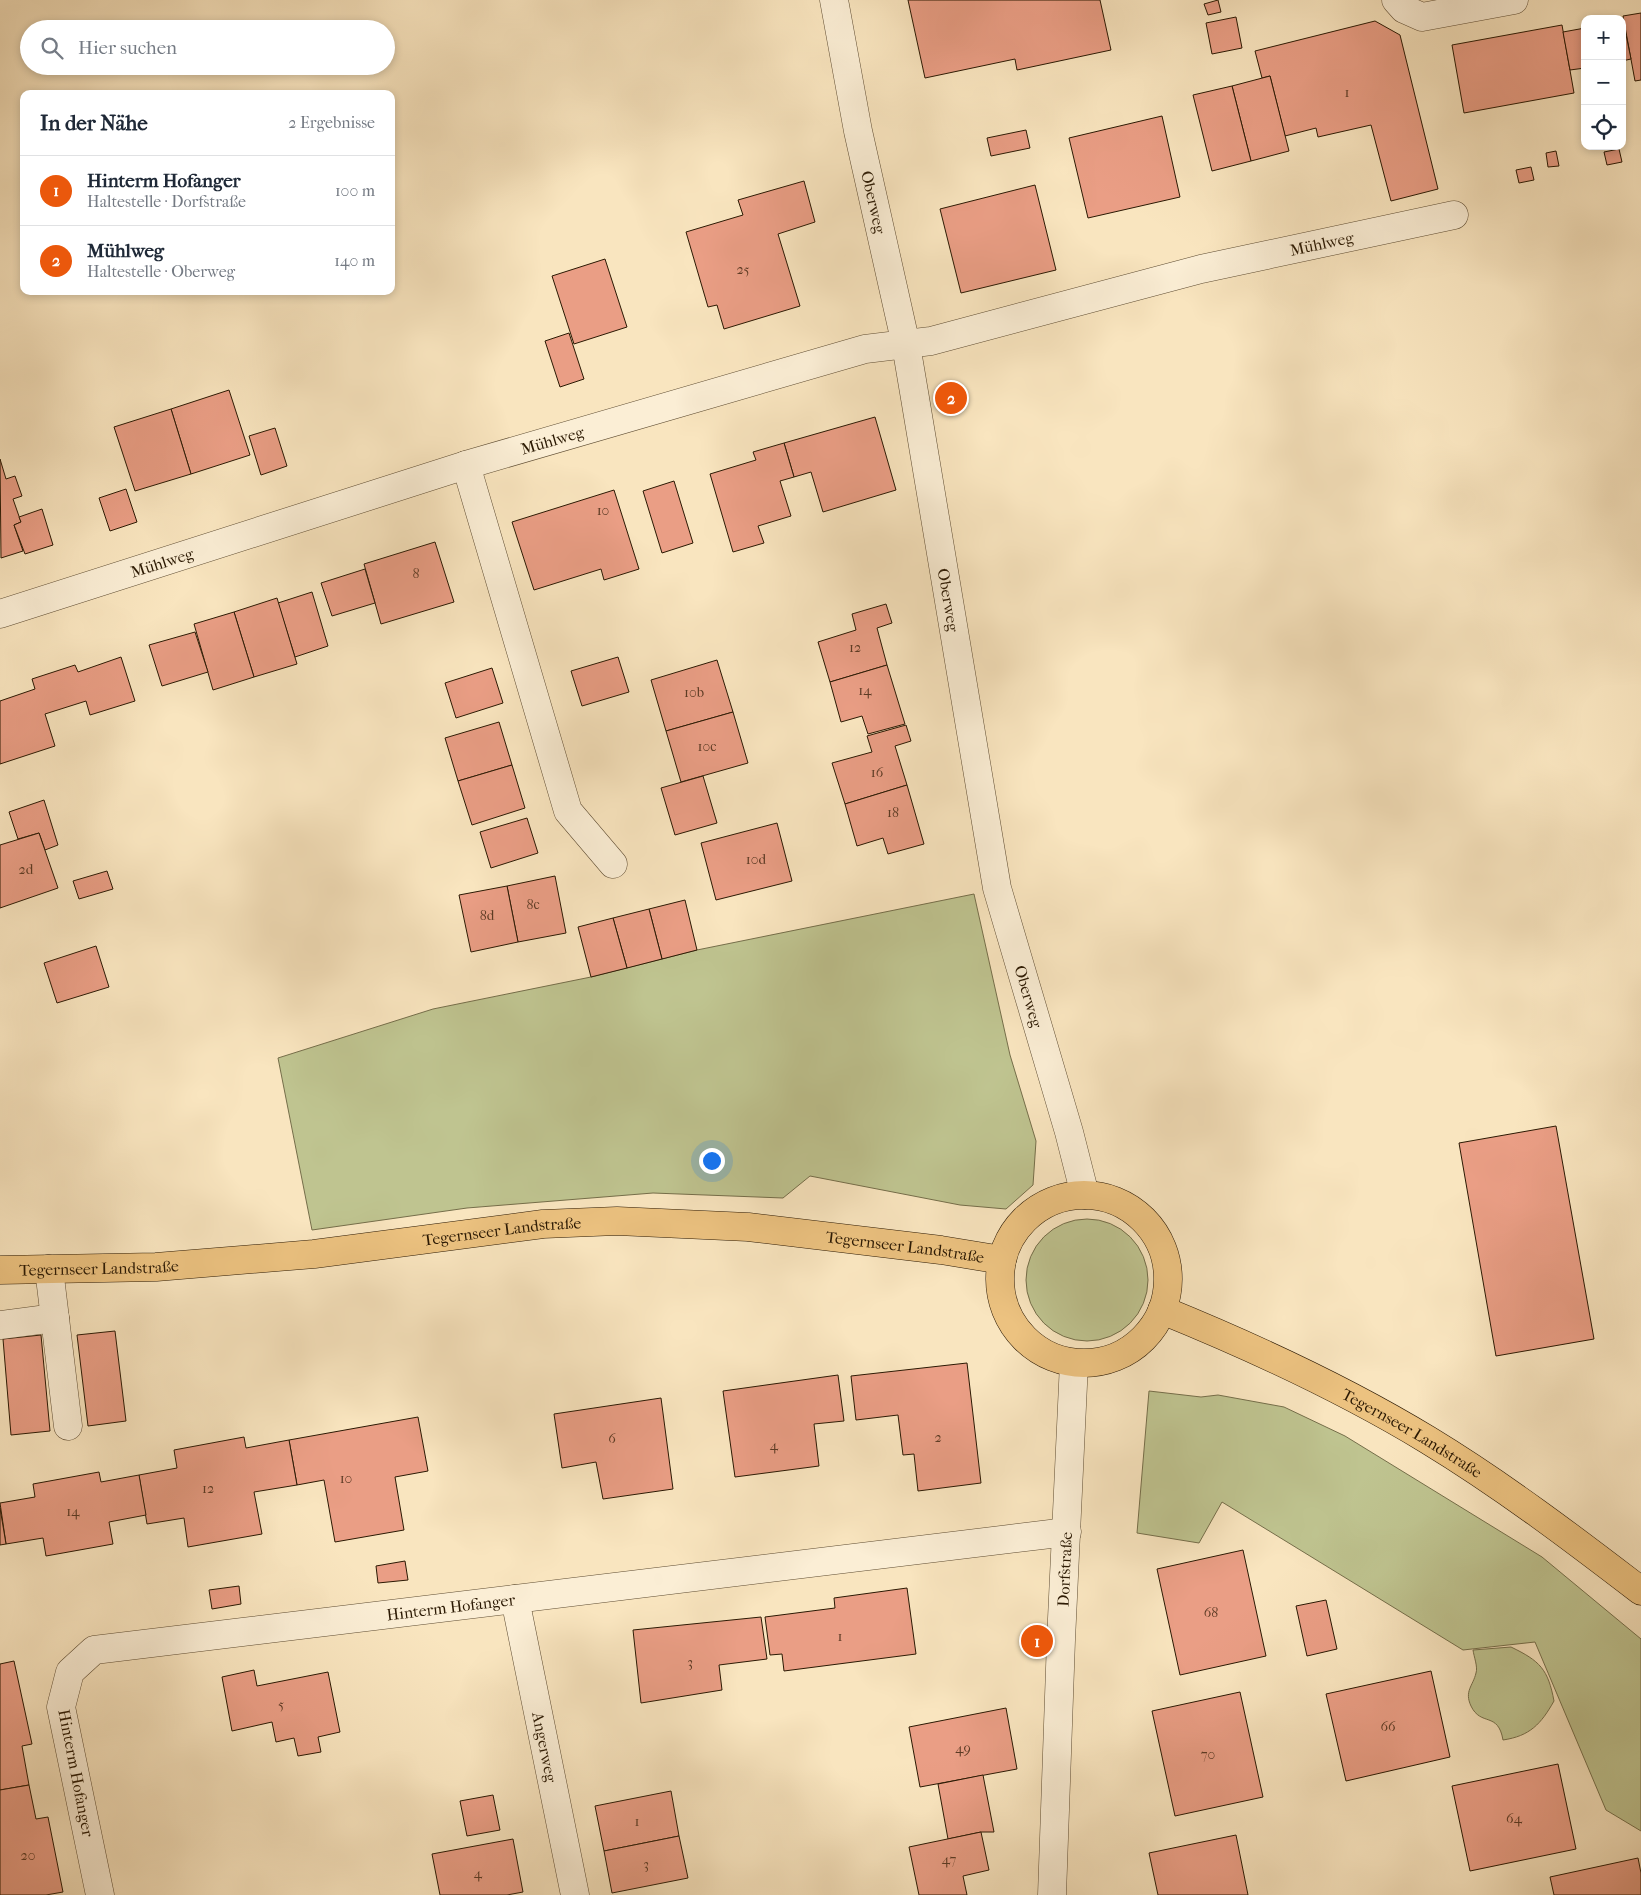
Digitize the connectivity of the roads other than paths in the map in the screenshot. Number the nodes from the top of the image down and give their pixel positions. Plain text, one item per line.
1 (834, 0) edge
2 (1396, 0) edge
3 (1514, 0) edge
4 (1454, 216) dead end
5 (906, 345) junction
6 (466, 465) junction
7 (0, 614) edge
8 (613, 864) dead end
9 (1085, 1195) junction
10 (1002, 1260) junction
11 (49, 1269) junction
12 (0, 1270) edge
13 (1162, 1310) junction
14 (55, 1318) junction
15 (0, 1325) edge
16 (1074, 1363) junction
17 (68, 1426) dead end
18 (1067, 1532) junction
19 (1641, 1591) edge
20 (515, 1599) junction
21 (100, 1895) edge
22 (575, 1895) edge
23 (1052, 1895) edge

1 - 5 street, Oberweg
2 - 3 street
4 - 5 street, Mühlweg
5 - 6 street, Mühlweg
5 - 9 street, Oberweg
6 - 7 street, Mühlweg
6 - 8 street
9 - 10 main road, Tegernseer Landstraße
9 - 13 main road, Tegernseer Landstraße
10 - 11 main road, Tegernseer Landstraße
10 - 16 main road, Tegernseer Landstraße
11 - 12 main road, Tegernseer Landstraße
11 - 14 street
13 - 16 main road, Tegernseer Landstraße
13 - 19 main road, Tegernseer Landstraße
14 - 15 street
14 - 17 street
16 - 18 street, Dorfstraße
18 - 20 street, Hinterm Hofanger
18 - 23 street, Dorfstraße
20 - 21 street, Hinterm Hofanger
20 - 22 street, Angerweg

